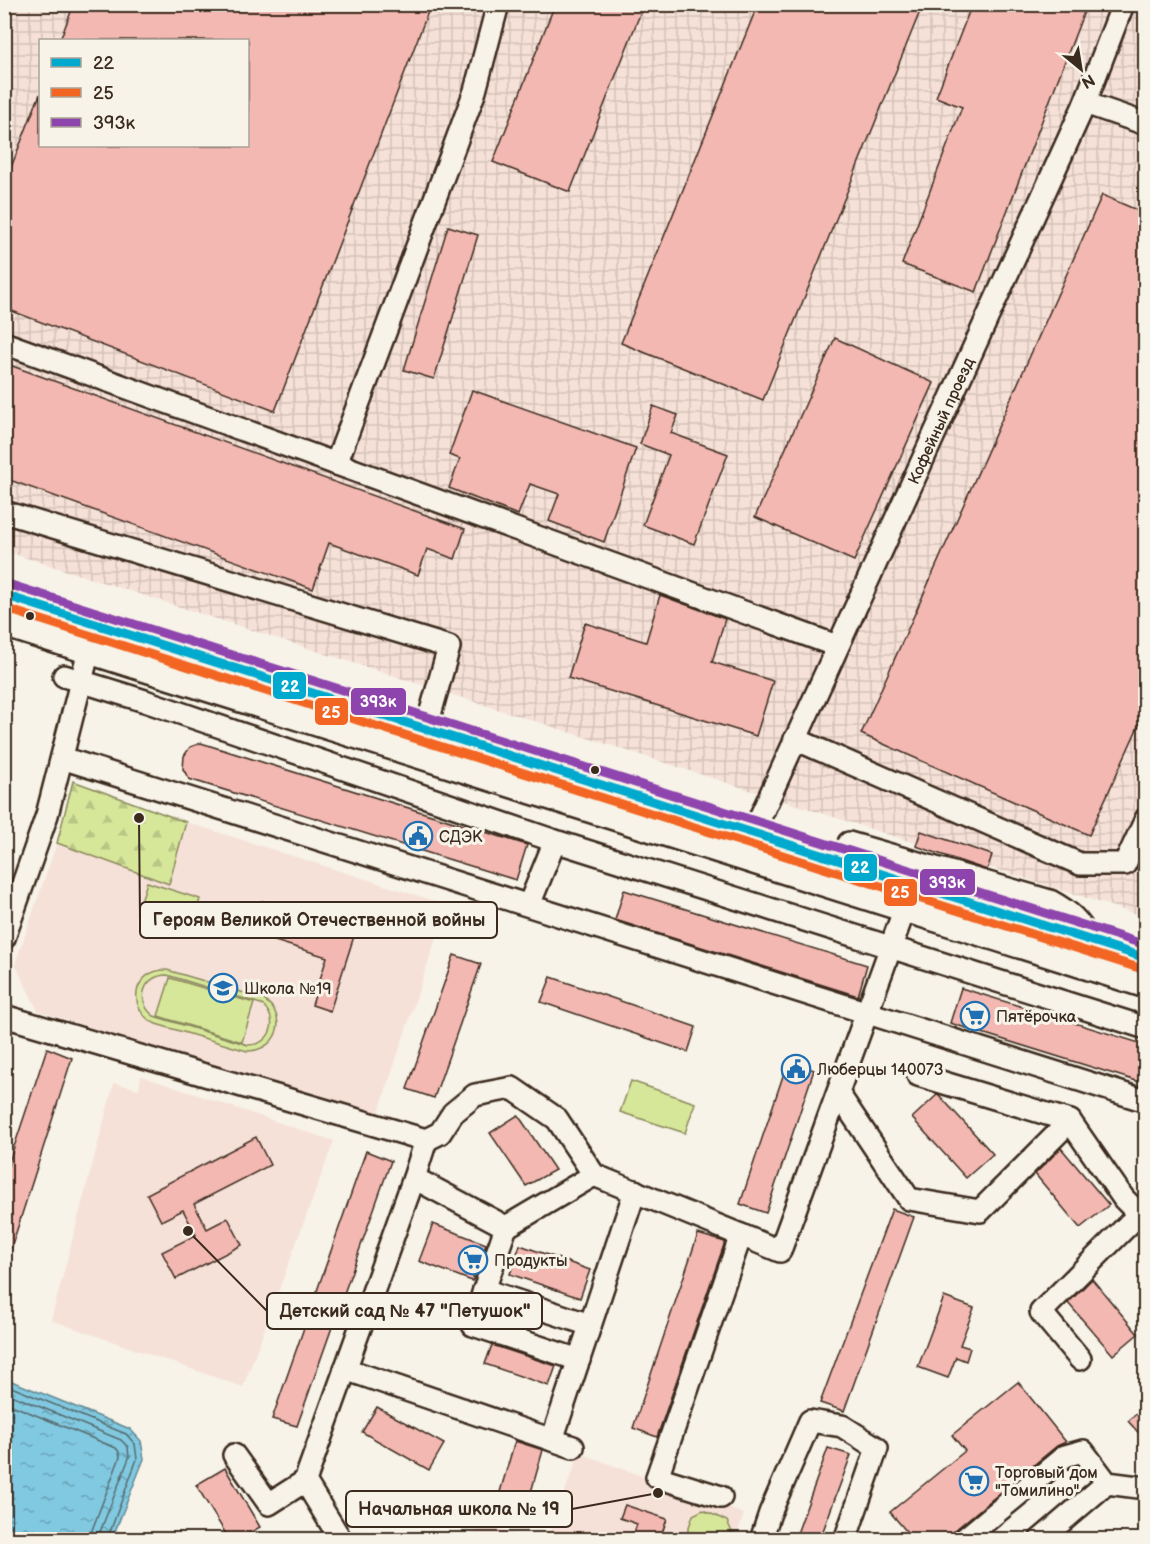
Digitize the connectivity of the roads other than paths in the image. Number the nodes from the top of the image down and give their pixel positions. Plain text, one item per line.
1 (498, 4) edge
2 (1123, 4) edge
3 (1085, 104) junction
4 (1146, 124) edge
5 (4, 343) edge
6 (336, 464) junction
7 (4, 512) edge
8 (4, 595) edge
9 (4, 623) edge
10 (837, 646) junction
11 (90, 650) junction
12 (73, 679) junction
13 (426, 729) junction
14 (795, 739) junction
15 (62, 758) junction
16 (1146, 819) edge
17 (753, 833) junction
18 (555, 841) junction
19 (849, 843) dead end
20 (529, 905) junction
21 (905, 908) junction
22 (4, 938) edge
23 (1090, 941) junction
24 (891, 947) junction
25 (1146, 958) edge
26 (1146, 984) edge
27 (866, 1014) junction
28 (4, 1016) edge
29 (1146, 1028) edge
30 (918, 1075) dead end
31 (838, 1093) junction
32 (1146, 1101) edge
33 (1070, 1121) junction
34 (426, 1140) junction
35 (594, 1174) junction
36 (414, 1178) junction
37 (635, 1191) junction
38 (1142, 1217) edge
39 (506, 1227) junction
40 (741, 1235) junction
41 (484, 1290) junction
42 (591, 1325) junction
43 (1080, 1359) dead end
44 (579, 1360) junction
45 (345, 1369) junction
46 (552, 1440) junction
47 (573, 1447) dead end
48 (234, 1455) dead end
49 (305, 1481) junction
50 (1107, 1483) junction
51 (1146, 1488) edge
52 (721, 1497) dead end
53 (342, 1539) edge
54 (761, 1539) edge
55 (845, 1539) edge
56 (963, 1539) edge
57 (1040, 1539) edge

1 - 6 lane
2 - 3 lane, Кофейный проезд
3 - 4 lane
3 - 10 lane, Кофейный проезд
5 - 6 lane
6 - 10 lane
7 - 13 lane
8 - 13 main road
9 - 11 main road
10 - 14 lane, Кофейный проезд
11 - 12 lane
11 - 21 main road
12 - 15 lane
12 - 18 lane
13 - 17 main road
14 - 16 lane
14 - 17 lane, Кофейный проезд
15 - 20 lane
15 - 22 lane
17 - 23 main road
18 - 20 lane
18 - 24 lane
19 - 23 lane
20 - 27 lane
21 - 24 lane
21 - 26 main road
23 - 25 main road
24 - 27 lane
24 - 29 lane
27 - 31 lane
27 - 32 lane
28 - 34 lane
30 - 33 lane
31 - 33 lane
31 - 40 lane
33 - 38 lane
34 - 35 lane
34 - 36 lane
35 - 37 lane
35 - 39 lane
36 - 39 lane
36 - 45 lane
37 - 40 lane
37 - 42 lane
38 - 43 lane
39 - 41 lane
40 - 52 lane
41 - 42 lane
41 - 44 lane
42 - 44 lane
44 - 46 lane
45 - 46 lane
45 - 49 lane
46 - 47 lane
48 - 49 lane
49 - 53 lane
50 - 51 lane
50 - 56 lane
50 - 57 lane
54 - 55 lane

